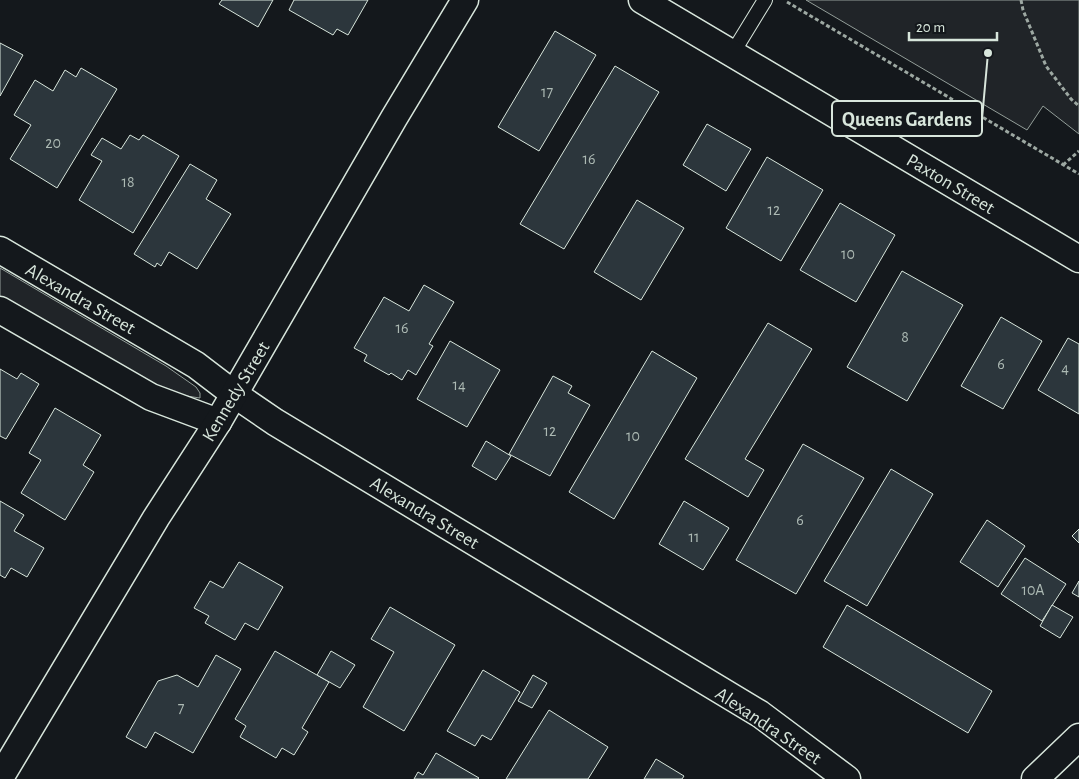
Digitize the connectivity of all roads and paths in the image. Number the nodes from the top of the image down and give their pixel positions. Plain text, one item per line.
1 (464, 0) edge
2 (642, 0) edge
3 (765, 0) edge
4 (784, 0) edge
5 (1021, 0) edge
6 (732, 54) junction
7 (1079, 106) edge
8 (1079, 151) edge
9 (1063, 165) junction
10 (1079, 174) edge
11 (0, 250) edge
12 (1079, 259) edge
13 (0, 310) edge
14 (234, 394) junction
15 (218, 422) junction
16 (1079, 737) edge
17 (0, 778) edge
18 (846, 779) edge
19 (1035, 779) edge

1 - 14 street, Kennedy Street
2 - 6 street, Paxton Street
3 - 6 lane
4 - 9 path
5 - 7 path
6 - 12 street, Paxton Street
8 - 9 path
9 - 10 path
11 - 14 street, Alexandra Street
13 - 15 street
14 - 15 street, Kennedy Street
14 - 18 street, Alexandra Street
15 - 17 street, Kennedy Street
16 - 19 street

